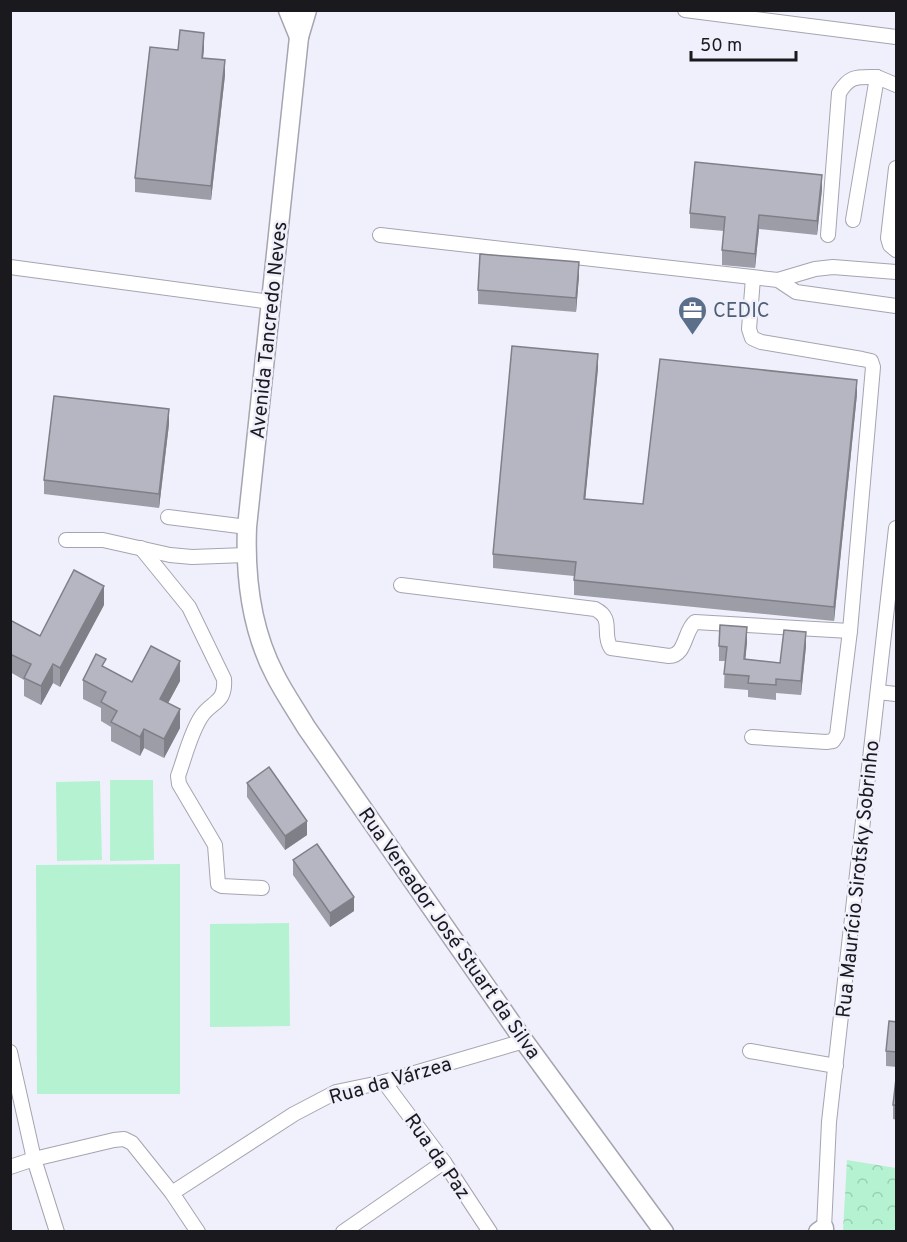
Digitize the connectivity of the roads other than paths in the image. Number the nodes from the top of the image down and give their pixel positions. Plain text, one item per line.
1 (288, 10) edge
2 (307, 10) edge
3 (685, 10) edge
4 (897, 36) edge
5 (299, 37) junction
6 (877, 77) junction
7 (897, 85) edge
8 (897, 168) edge
9 (854, 220) dead end
10 (380, 235) dead end
11 (828, 235) dead end
12 (897, 250) edge
13 (10, 267) edge
14 (897, 272) edge
15 (753, 278) junction
16 (778, 280) junction
17 (271, 303) junction
18 (897, 306) edge
19 (168, 517) dead end
20 (247, 527) junction
21 (897, 528) edge
22 (66, 540) dead end
23 (141, 548) junction
24 (246, 555) junction
25 (895, 558) edge
26 (401, 585) dead end
27 (255, 623) joint
28 (850, 631) junction
29 (878, 692) junction
30 (897, 694) edge
31 (752, 737) dead end
32 (262, 888) dead end
33 (524, 1041) junction
34 (750, 1051) dead end
35 (10, 1052) edge
36 (836, 1066) junction
37 (384, 1082) junction
38 (34, 1159) junction
39 (444, 1162) junction
40 (10, 1167) edge
41 (172, 1193) junction
42 (822, 1230) edge
43 (57, 1232) edge
44 (198, 1232) edge
45 (343, 1232) edge
46 (490, 1232) edge
47 (664, 1232) edge

1 - 5 main road, Avenida Tancredo Neves
2 - 5 main road, Avenida Tancredo Neves
3 - 4 street
5 - 17 main road, Avenida Tancredo Neves
6 - 7 street
6 - 9 street
6 - 11 street
8 - 12 street
10 - 15 street
13 - 17 street
14 - 16 street
15 - 16 street
15 - 28 street
16 - 18 street
17 - 20 main road, Avenida Tancredo Neves
19 - 20 street
20 - 24 main road, Avenida Tancredo Neves
21 - 25 street, Rua Maurício Sirotsky Sobrinho
22 - 23 street
23 - 24 street
23 - 32 street
24 - 27 main road, Avenida Tancredo Neves
25 - 29 street, Rua Maurício Sirotsky Sobrinho
26 - 28 street
27 - 33 main road, Rua Vereador José Stuart da Silva
28 - 31 street
29 - 30 street
29 - 36 street, Rua Maurício Sirotsky Sobrinho
33 - 37 street, Rua da Várzea
33 - 47 main road, Rua Vereador José Stuart da Silva
34 - 36 street
35 - 38 street
36 - 42 street, Rua Maurício Sirotsky Sobrinho
37 - 39 street, Rua da Paz
37 - 41 street, Rua da Várzea
38 - 40 street
38 - 41 street
38 - 43 street
39 - 45 street
39 - 46 street, Rua da Paz
41 - 44 street

